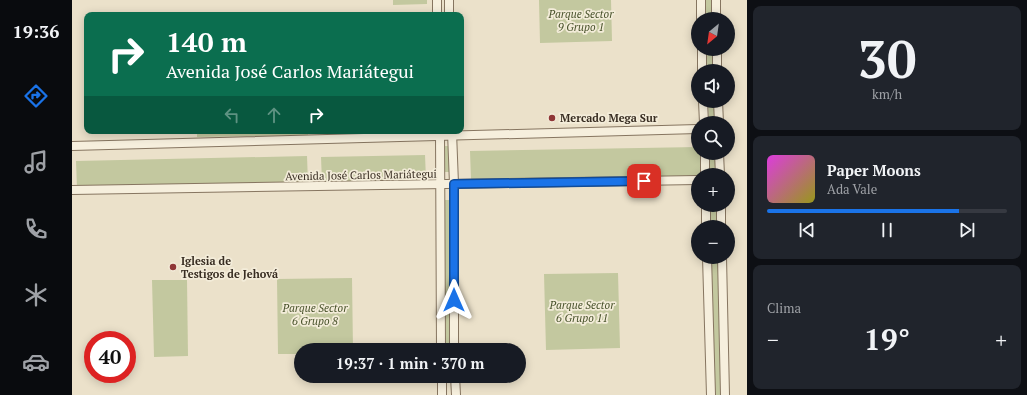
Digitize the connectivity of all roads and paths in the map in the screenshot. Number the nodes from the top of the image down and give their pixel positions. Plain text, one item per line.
1 (437, 0) edge
2 (449, 0) edge
3 (701, 0) edge
4 (716, 0) edge
5 (437, 12) edge
6 (449, 12) edge
7 (701, 12) edge
8 (716, 12) edge
9 (691, 129) edge
10 (464, 133) edge
11 (440, 134) edge
12 (452, 134) edge
13 (72, 146) edge
14 (691, 180) edge
15 (454, 184) junction
16 (440, 185) junction
17 (72, 190) edge
18 (707, 264) edge
19 (722, 264) edge
20 (441, 343) edge
21 (454, 343) edge
22 (442, 383) edge
23 (455, 383) edge
24 (442, 395) edge
25 (456, 395) edge
26 (711, 395) edge
27 (725, 395) edge

1 - 5 street
2 - 6 street
3 - 7 street
4 - 8 street
9 - 10 street
11 - 13 street
11 - 16 street
12 - 15 street
14 - 15 street, Avenida José Carlos Mariátegui
15 - 16 street, Avenida José Carlos Mariátegui
15 - 21 street
16 - 17 street, Avenida José Carlos Mariátegui
16 - 20 street
18 - 26 street
19 - 27 street
22 - 24 street
23 - 25 street

